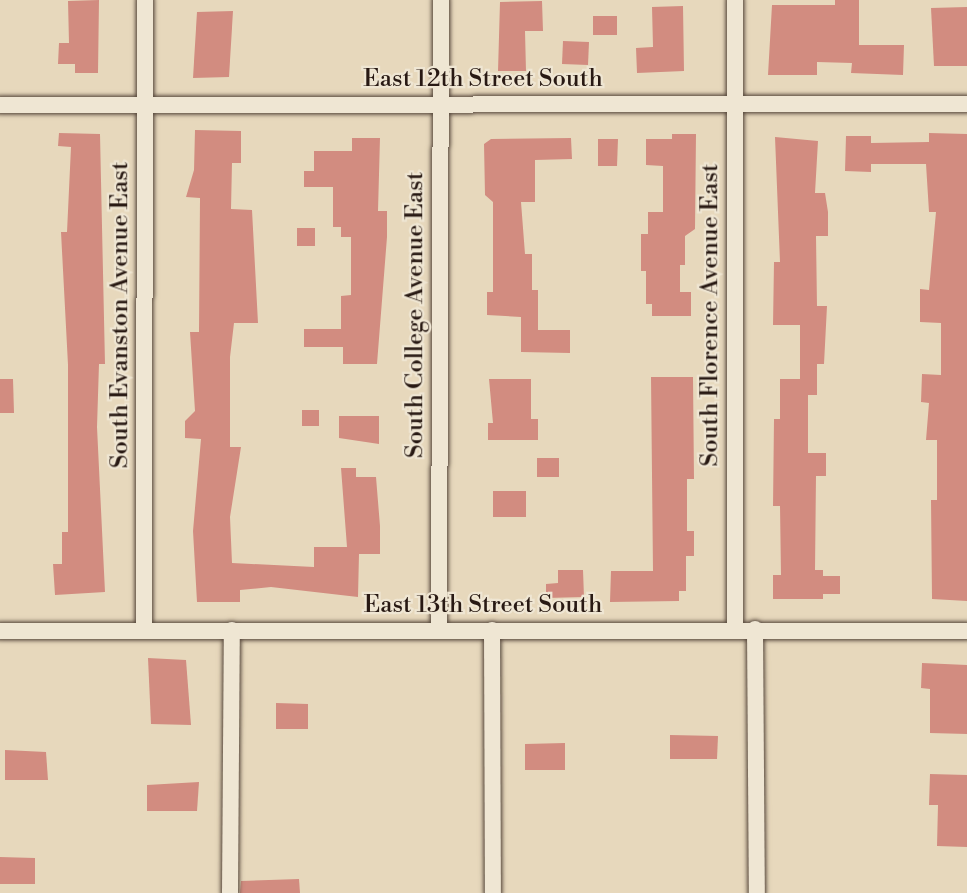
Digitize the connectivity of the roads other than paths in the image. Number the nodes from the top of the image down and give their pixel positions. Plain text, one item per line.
1 (145, 0) edge
2 (441, 0) edge
3 (735, 0) edge
4 (145, 104) junction
5 (735, 104) junction
6 (967, 104) edge
7 (0, 105) edge
8 (441, 105) junction
9 (735, 629) junction
10 (755, 629) junction
11 (144, 630) junction
12 (232, 630) junction
13 (439, 630) junction
14 (492, 630) junction
15 (0, 631) edge
16 (967, 631) edge
17 (230, 893) edge
18 (493, 893) edge
19 (757, 893) edge

1 - 4 street, South Evanston Avenue East
2 - 8 street, South College Avenue East
3 - 5 street, South Florence Avenue East
4 - 7 street, East 12th Street South
4 - 8 street, East 12th Street South
4 - 11 street, South Evanston Avenue East
5 - 6 street, East 12th Street South
5 - 8 street, East 12th Street South
5 - 9 street, South Florence Avenue East
8 - 13 street, South College Avenue East
9 - 10 street, East 13th Street South
9 - 14 street, East 13th Street South
10 - 16 street, East 13th Street South
10 - 19 street
11 - 12 street, East 13th Street South
11 - 15 street, East 13th Street South
12 - 13 street, East 13th Street South
12 - 17 street
13 - 14 street, East 13th Street South
14 - 18 street

